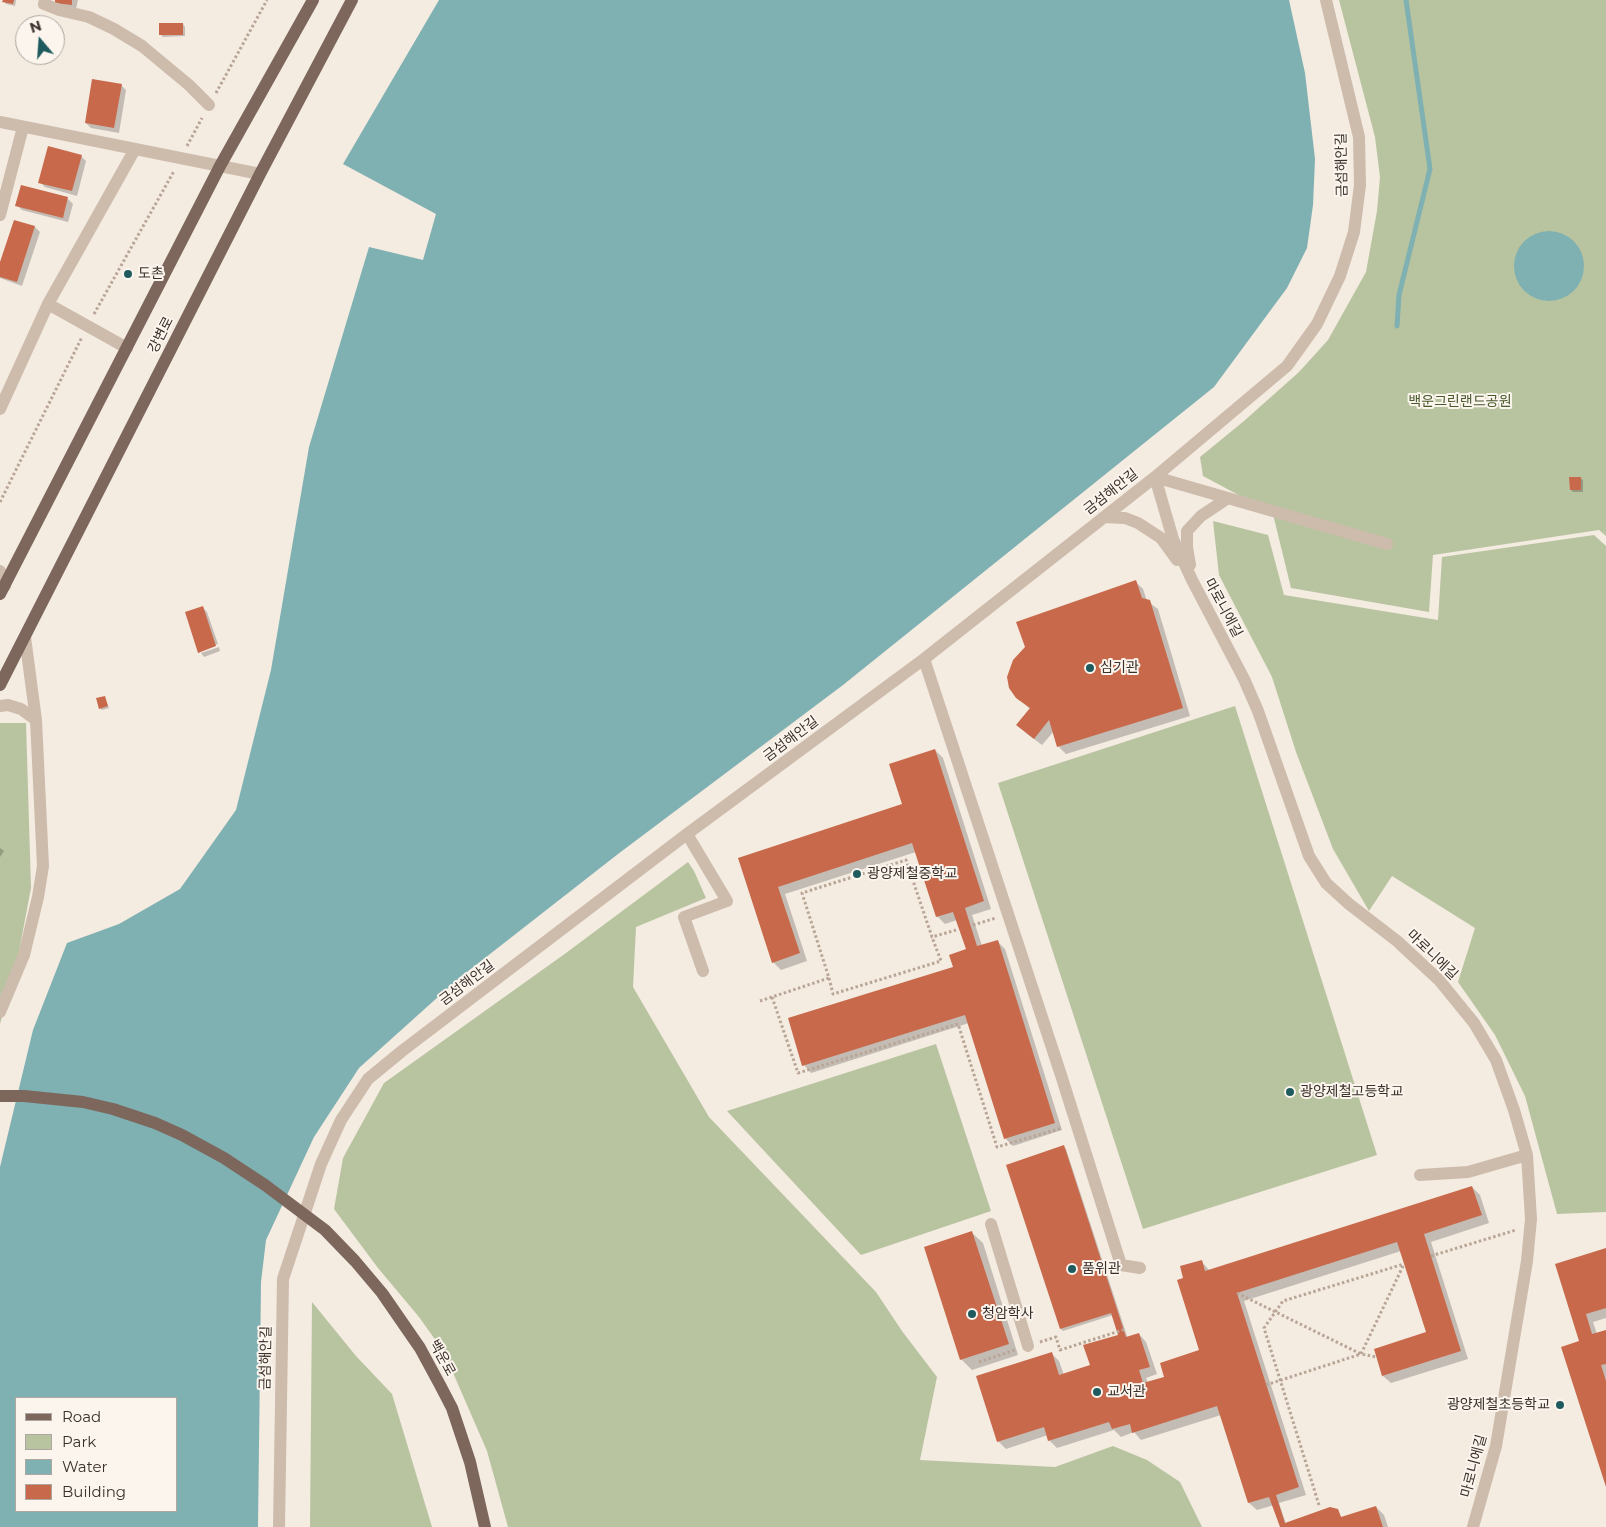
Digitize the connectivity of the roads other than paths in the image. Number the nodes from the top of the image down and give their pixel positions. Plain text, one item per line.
1 (45, 0) edge
2 (313, 0) edge
3 (352, 0) edge
4 (1326, 0) edge
5 (209, 105) road end
6 (0, 122) edge
7 (24, 127) junction
8 (134, 149) junction
9 (220, 166) junction
10 (260, 174) junction
11 (0, 215) edge
12 (48, 304) junction
13 (127, 348) junction
14 (0, 409) edge
15 (1155, 477) junction
16 (1228, 498) junction
17 (1104, 517) junction
18 (1388, 544) dead end
19 (0, 571) edge
20 (1192, 580) junction
21 (2, 590) edge
22 (24, 637) junction
23 (924, 658) junction
24 (0, 685) edge
25 (0, 706) edge
26 (36, 720) junction
27 (687, 834) junction
28 (703, 971) dead end
29 (0, 1012) edge
30 (0, 1096) edge
31 (1527, 1155) junction
32 (1420, 1175) dead end
33 (991, 1224) dead end
34 (1140, 1268) dead end
35 (1028, 1346) road end
36 (279, 1527) edge
37 (485, 1527) edge
38 (1473, 1527) edge

1 - 5 street
2 - 9 main road, 강변로
3 - 10 main road, 강변로
4 - 15 street, 금섬해안길
6 - 7 street
7 - 8 street
7 - 11 street
8 - 9 street
8 - 12 street
9 - 10 street
9 - 13 main road, 강변로
10 - 22 main road, 강변로
12 - 13 street
12 - 14 street
13 - 21 main road, 강변로
15 - 16 street
15 - 17 street, 금섬해안길
15 - 20 street, 마로니에길
16 - 18 street
16 - 20 street
17 - 20 street
17 - 23 street, 금섬해안길
19 - 21 street
20 - 31 street, 마로니에길
22 - 24 main road, 강변로
22 - 26 street
23 - 27 street, 금섬해안길
23 - 34 street
25 - 26 street
26 - 29 street
27 - 28 street
27 - 36 street, 금섬해안길
30 - 37 main road, 백운로
31 - 32 street
31 - 38 street, 마로니에길
33 - 35 street

